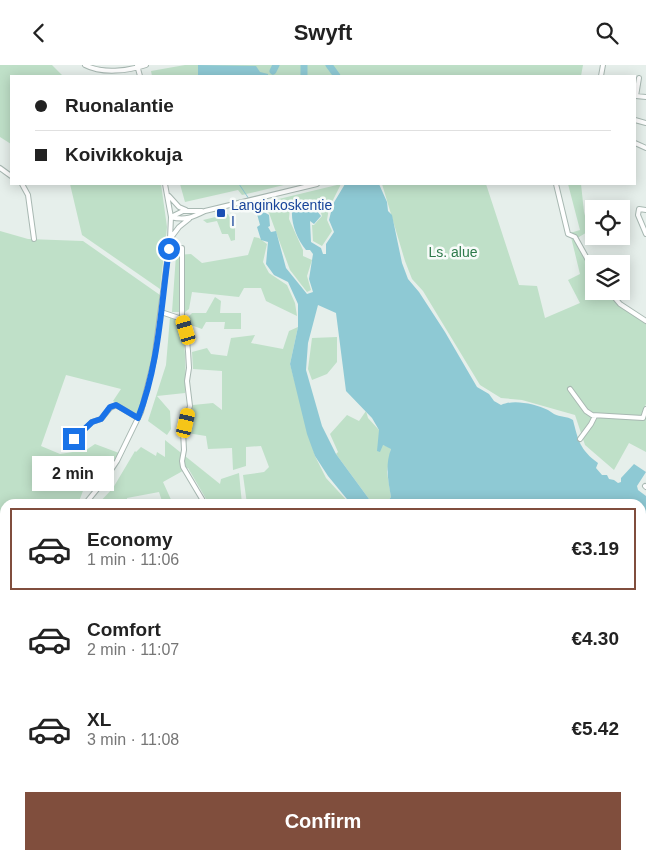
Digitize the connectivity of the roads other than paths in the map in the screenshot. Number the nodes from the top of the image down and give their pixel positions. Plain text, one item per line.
1 (85, 65) edge
2 (146, 65) edge
3 (137, 66) edge
4 (101, 70) junction
5 (100, 75) edge
6 (639, 78) dead end
7 (636, 96) edge
8 (646, 97) edge
9 (23, 185) edge
10 (165, 185) edge
11 (313, 185) edge
12 (556, 185) edge
13 (167, 194) junction
14 (646, 210) edge
15 (190, 211) junction
16 (205, 211) junction
17 (171, 217) junction
18 (189, 219) junction
19 (646, 234) edge
20 (34, 239) dead end
21 (170, 239) junction
22 (169, 251) junction
23 (585, 255) edge
24 (617, 300) edge
25 (161, 312) junction
26 (182, 319) junction
27 (646, 321) edge
28 (570, 389) dead end
29 (646, 409) edge
30 (595, 416) junction
31 (138, 418) junction
32 (74, 439) dead end
33 (580, 439) dead end
34 (89, 499) edge
35 (202, 499) edge

1 - 4 street
2 - 3 street
3 - 4 street
4 - 5 street
6 - 7 street
7 - 8 street
9 - 20 street
10 - 13 street
11 - 16 street
12 - 23 street
13 - 15 street
13 - 17 street
14 - 19 street
15 - 16 street
15 - 17 street
16 - 18 street
17 - 18 street
17 - 21 street
18 - 21 street
21 - 22 street
22 - 25 street
22 - 26 street
24 - 27 street
25 - 26 street
25 - 31 street
26 - 35 street
28 - 30 street
29 - 30 street
30 - 33 street
31 - 32 street
31 - 34 street

